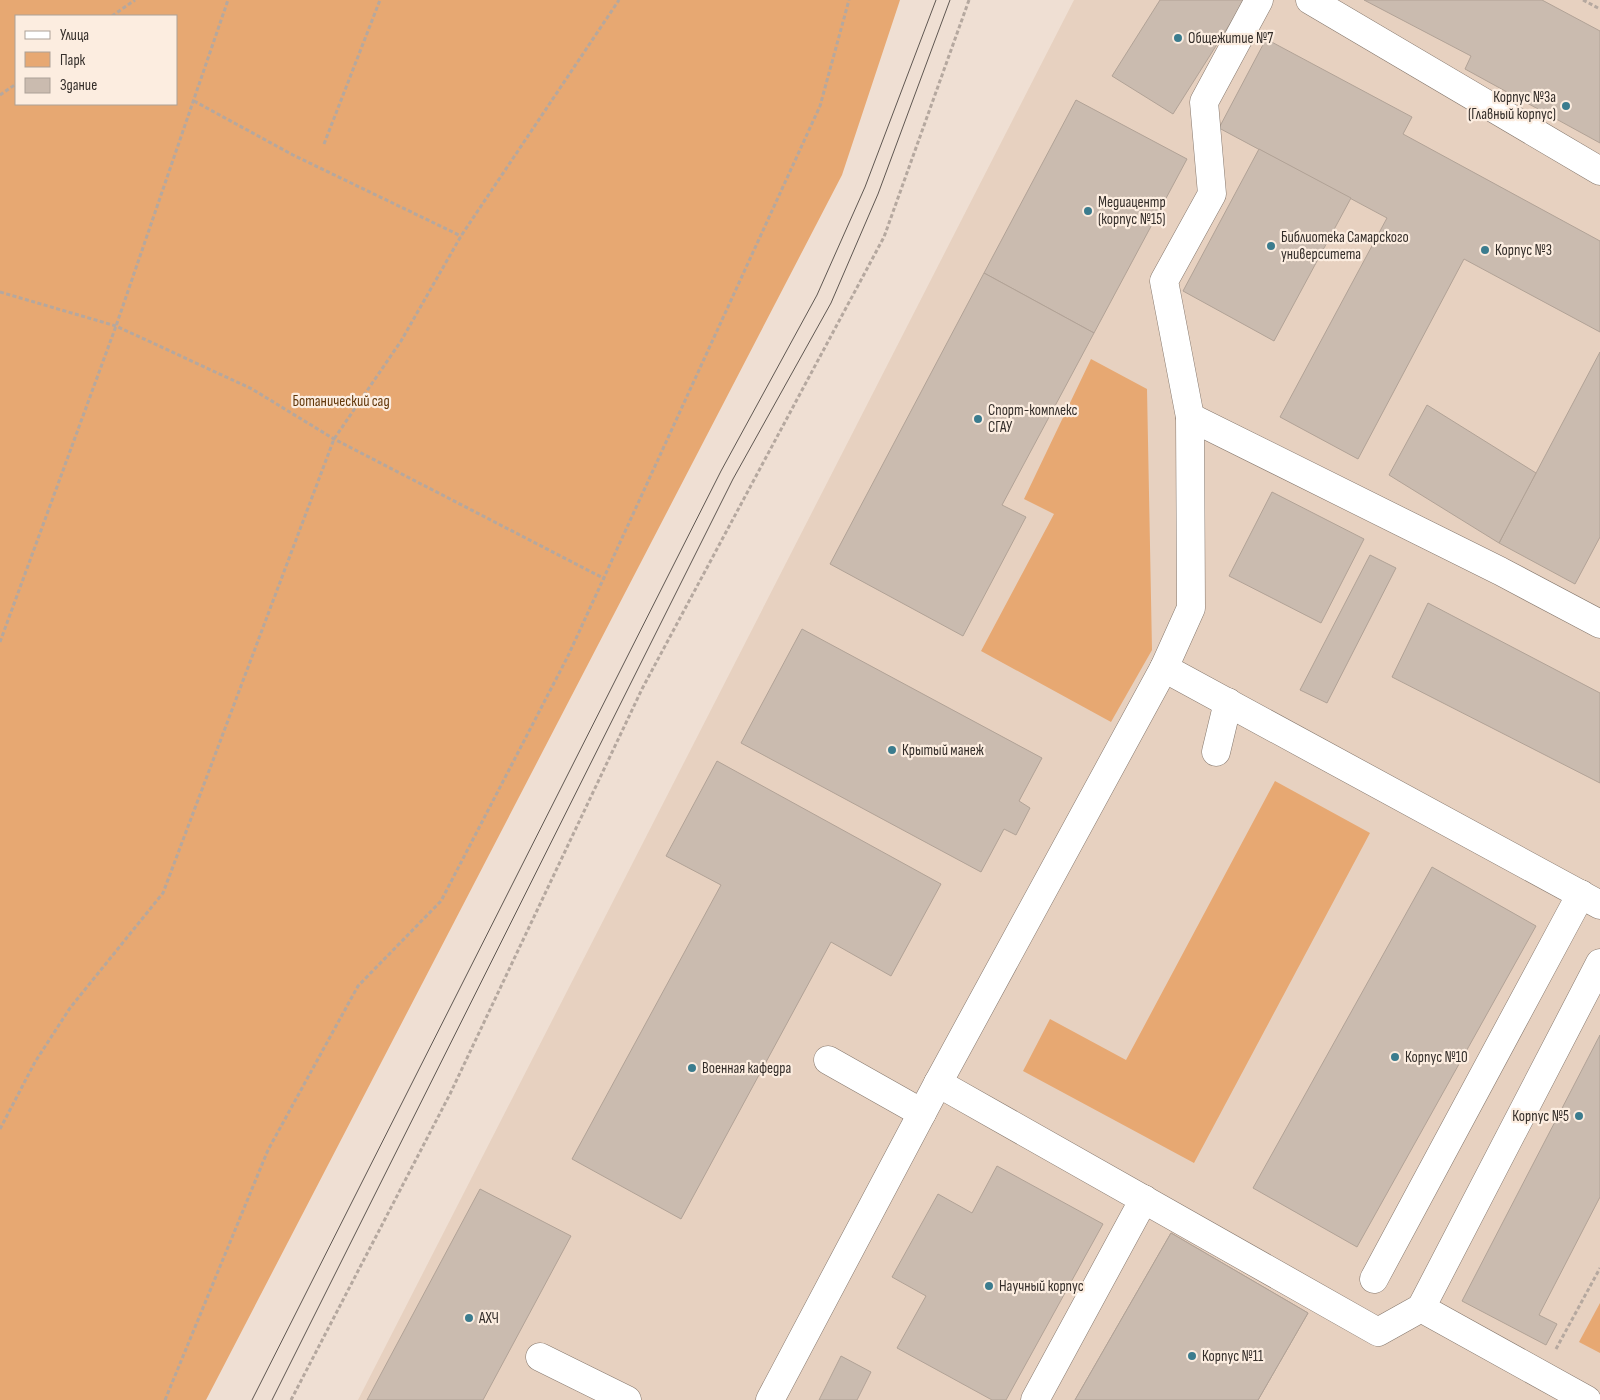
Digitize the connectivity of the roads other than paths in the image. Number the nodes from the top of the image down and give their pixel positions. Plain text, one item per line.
1 (1259, 0) edge
2 (1310, 0) edge
3 (1600, 170) edge
4 (1190, 417) junction
5 (1600, 624) edge
6 (1164, 668) junction
7 (1228, 702) junction
8 (1216, 752) dead end
9 (1590, 899) edge
10 (1600, 964) edge
11 (828, 1060) dead end
12 (938, 1083) junction
13 (922, 1113) junction
14 (1144, 1199) junction
15 (1374, 1279) dead end
16 (1421, 1308) junction
17 (540, 1357) dead end
18 (627, 1400) edge
19 (770, 1400) edge
20 (1035, 1400) edge
21 (1587, 1400) edge

1 - 4 lane
2 - 3 lane
4 - 5 lane
4 - 6 lane
6 - 7 lane
6 - 12 lane
7 - 8 lane
7 - 9 lane
9 - 15 lane
10 - 16 lane
11 - 13 lane
12 - 13 lane
12 - 14 lane
13 - 19 lane
14 - 16 lane
14 - 20 lane
16 - 21 lane
17 - 18 lane

